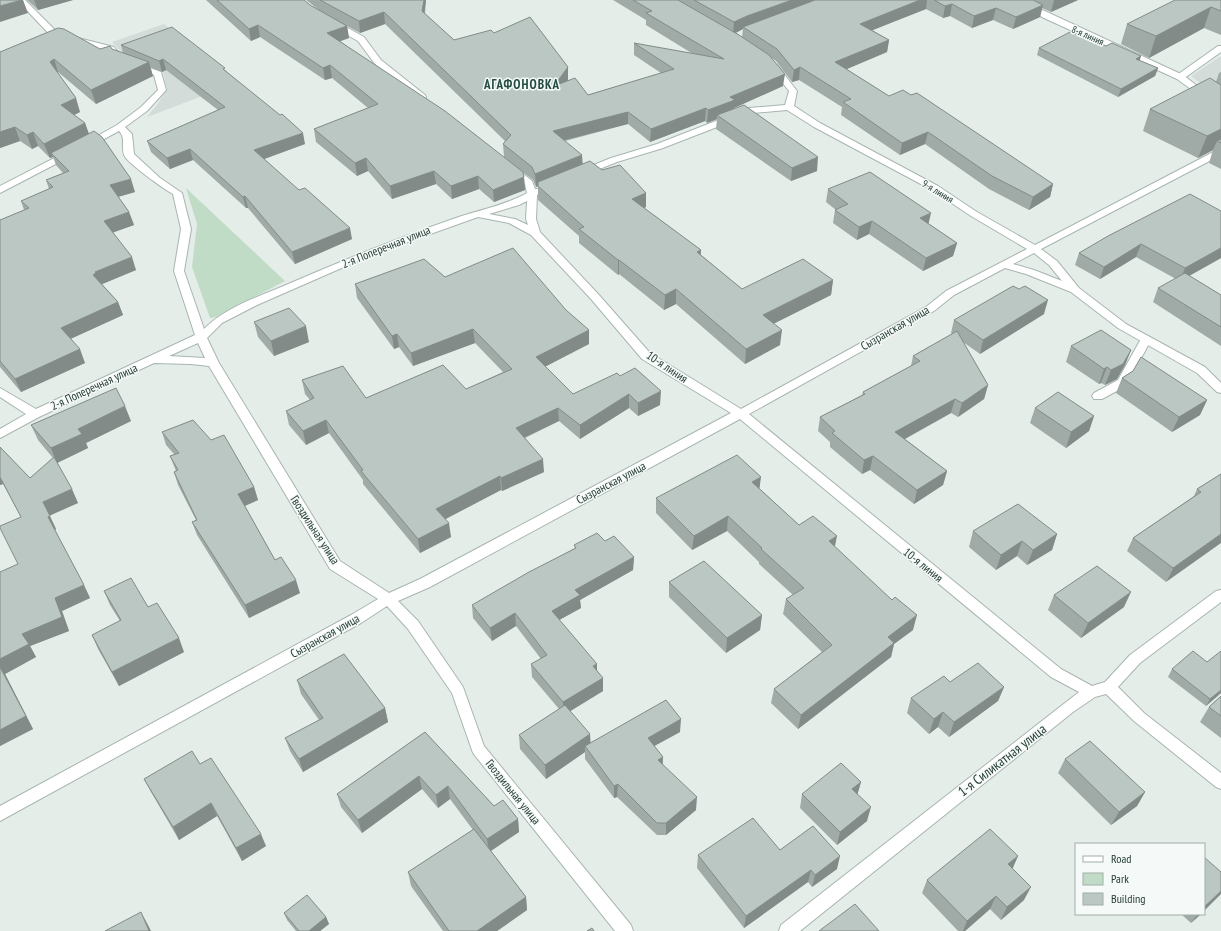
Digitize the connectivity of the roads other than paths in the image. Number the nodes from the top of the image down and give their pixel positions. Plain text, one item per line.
1 (20, 0) edge
2 (1015, 0) edge
3 (322, 18) edge
4 (1221, 48) edge
5 (766, 60) edge
6 (1180, 77) junction
7 (432, 105) edge
8 (789, 107) junction
9 (1221, 108) edge
10 (120, 127) junction
11 (1221, 151) edge
12 (505, 163) edge
13 (571, 177) edge
14 (544, 188) edge
15 (0, 190) edge
16 (532, 194) junction
17 (479, 215) junction
18 (535, 234) junction
19 (1036, 249) junction
20 (1006, 265) junction
21 (1075, 290) junction
22 (201, 337) junction
23 (1146, 340) junction
24 (153, 360) junction
25 (212, 364) junction
26 (1221, 389) edge
27 (0, 392) edge
28 (1098, 396) dead end
29 (35, 414) junction
30 (740, 414) junction
31 (0, 434) edge
32 (1221, 595) edge
33 (388, 599) junction
34 (1109, 687) junction
35 (1091, 692) junction
36 (1221, 782) edge
37 (0, 814) edge
38 (625, 931) edge
39 (787, 931) edge

1 - 10 street
2 - 6 street, 8-я линия
3 - 7 street
4 - 6 street
5 - 8 street
6 - 9 street, 8-я линия
8 - 13 street
8 - 19 street, 9-я линия
10 - 15 street
10 - 22 street, Гвоздильная улица
11 - 19 street, Сызранская улица
12 - 16 street
14 - 16 street, 2-я Поперечная улица
16 - 17 street, 2-я Поперечная улица
16 - 18 street
17 - 18 street, 10-я линия
17 - 22 street, 2-я Поперечная улица
18 - 30 street, 10-я линия
19 - 20 street, Сызранская улица
19 - 21 street, 9-я линия
20 - 21 street
20 - 30 street, Сызранская улица
21 - 23 street, 9-я линия
22 - 24 street, 2-я Поперечная улица
22 - 25 street, Гвоздильная улица
23 - 26 street, 9-я линия
23 - 28 street
24 - 25 street
24 - 29 street, 2-я Поперечная улица
25 - 33 street, Гвоздильная улица
27 - 29 street
29 - 31 street, 2-я Поперечная улица
30 - 33 street, Сызранская улица
30 - 35 street, 10-я линия
32 - 34 street
33 - 37 street, Сызранская улица
33 - 38 street, Гвоздильная улица
34 - 35 street, 1-я Силикатная улица
34 - 36 street
35 - 39 street, 1-я Силикатная улица

